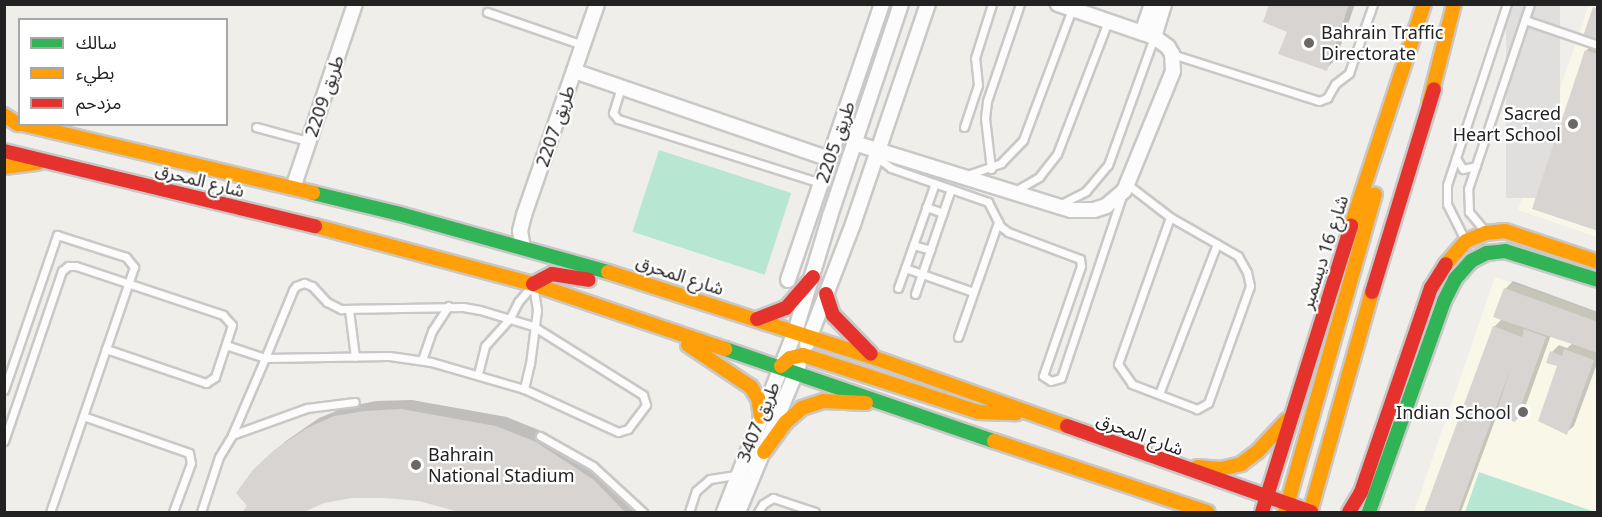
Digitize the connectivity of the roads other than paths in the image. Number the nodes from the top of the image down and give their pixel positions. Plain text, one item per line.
1 (356, 4) edge
2 (597, 4) edge
3 (882, 4) edge
4 (901, 4) edge
5 (928, 4) edge
6 (992, 4) edge
7 (1020, 4) edge
8 (1372, 4) edge
9 (1424, 4) edge
10 (1454, 4) edge
11 (1463, 4) edge
12 (1507, 4) edge
13 (1530, 4) edge
14 (1153, 5) edge
15 (1065, 6) edge
16 (487, 12) dead end
17 (1525, 20) junction
18 (1108, 21) junction
19 (1148, 35) junction
20 (583, 45) junction
21 (1598, 45) edge
22 (1173, 54) junction
23 (574, 71) junction
24 (621, 87) junction
25 (1429, 103) junction
26 (4, 115) edge
27 (1386, 121) junction
28 (16, 123) edge
29 (29, 126) edge
30 (256, 127) dead end
31 (964, 127) dead end
32 (308, 141) junction
33 (854, 143) junction
34 (4, 151) edge
35 (879, 151) junction
36 (1456, 158) junction
37 (829, 159) junction
38 (49, 161) junction
39 (1476, 165) junction
40 (4, 167) edge
41 (991, 169) junction
42 (959, 176) junction
43 (821, 183) junction
44 (935, 183) junction
45 (293, 188) junction
46 (1125, 188) junction
47 (951, 189) junction
48 (1013, 192) junction
49 (1056, 206) junction
50 (926, 207) junction
51 (943, 213) junction
52 (830, 216) junction
53 (1170, 217) junction
54 (998, 222) junction
55 (853, 224) junction
56 (1486, 233) junction
57 (1466, 242) junction
58 (914, 244) junction
59 (1217, 244) junction
60 (523, 248) junction
61 (930, 250) junction
62 (1598, 262) edge
63 (905, 268) junction
64 (531, 273) junction
65 (922, 274) junction
66 (813, 277) junction
67 (788, 280) dead end
68 (1598, 280) edge
69 (641, 281) junction
70 (128, 284) junction
71 (898, 288) dead end
72 (974, 292) junction
73 (826, 294) junction
74 (915, 294) dead end
75 (448, 306) junction
76 (349, 310) junction
77 (510, 318) junction
78 (757, 319) junction
79 (533, 326) junction
80 (665, 330) junction
81 (795, 332) junction
82 (810, 337) junction
83 (958, 337) dead end
84 (225, 347) junction
85 (106, 349) junction
86 (803, 355) junction
87 (355, 357) junction
88 (265, 358) junction
89 (875, 358) junction
90 (422, 360) junction
91 (781, 366) junction
92 (796, 372) junction
93 (478, 374) junction
94 (524, 389) junction
95 (4, 390) edge
96 (1159, 394) junction
97 (355, 402) dead end
98 (882, 404) junction
99 (1037, 414) junction
100 (83, 416) junction
101 (1291, 416) junction
102 (761, 417) junction
103 (232, 435) junction
104 (540, 436) dead end
105 (4, 441) edge
106 (764, 452) junction
107 (1164, 462) junction
108 (736, 475) junction
109 (1155, 495) junction
110 (1267, 498) junction
111 (1286, 509) edge
112 (1310, 512) edge
113 (50, 513) edge
114 (173, 513) edge
115 (201, 513) edge
116 (643, 513) edge
117 (689, 513) edge
118 (724, 513) edge
119 (738, 513) edge
120 (759, 513) edge
121 (815, 513) edge
122 (1176, 513) edge
123 (1208, 513) edge
124 (1262, 513) edge
125 (1272, 513) edge
126 (1349, 513) edge
127 (1369, 513) edge

1 - 32 street, طريق 2209
2 - 20 street, طريق 2207
3 - 37 street, طريق 2205
4 - 33 street, طريق 3407
5 - 35 street, طريق 3407
6 - 31 lane
7 - 41 lane
8 - 22 lane
9 - 27 main road, شارع 16 ديسمبر
10 - 25 main road
11 - 25 main road
12 - 36 lane
13 - 17 lane
14 - 19 street
15 - 18 street
15 - 41 lane
16 - 20 lane
17 - 21 lane
17 - 39 lane
18 - 19 street
18 - 48 lane
19 - 22 street
19 - 49 lane
20 - 23 street, طريق 2207
22 - 46 street
23 - 24 street
23 - 60 street, طريق 2207
24 - 37 street
24 - 43 lane
25 - 112 main road
26 - 28 main road, شارع المحرق
27 - 101 main road, شارع 16 ديسمبر
27 - 111 main road
29 - 45 main road, شارع المحرق
30 - 32 lane
32 - 45 street, طريق 2209
33 - 35 street
33 - 52 street, طريق 3407
34 - 38 main road, شارع المحرق
35 - 42 street
35 - 44 lane
35 - 55 street, طريق 3407
36 - 39 lane
36 - 57 lane
37 - 43 street, طريق 2205
38 - 40 main road
38 - 64 main road, شارع المحرق
39 - 56 lane
41 - 42 lane
42 - 48 street
43 - 67 street, طريق 2205
44 - 47 lane
44 - 50 lane
45 - 60 main road, شارع المحرق
46 - 49 street
46 - 53 lane
46 - 54 lane
47 - 51 lane
47 - 54 lane
48 - 49 street
50 - 51 lane
50 - 58 lane
51 - 61 lane
52 - 55 street
52 - 66 street, طريق 3407
53 - 59 lane
53 - 96 lane
54 - 72 lane
55 - 73 street, طريق 3407
56 - 57 main road
56 - 62 main road
57 - 126 main road
58 - 61 lane
58 - 63 lane
59 - 96 lane
59 - 96 lane
60 - 64 main road
60 - 69 main road, شارع المحرق
61 - 65 lane
63 - 65 lane
63 - 71 lane
64 - 69 main road
64 - 77 lane
64 - 79 lane
64 - 80 main road, شارع المحرق
65 - 72 lane
65 - 74 lane
66 - 78 main road
66 - 81 street, طريق 3407
68 - 127 main road
69 - 78 main road, شارع المحرق
70 - 84 lane
70 - 85 lane
70 - 95 lane
70 - 105 lane
72 - 83 lane
73 - 82 street, طريق 3407
73 - 89 main road
75 - 76 lane
75 - 77 lane
75 - 90 lane
76 - 87 lane
76 - 88 lane
77 - 79 lane
77 - 93 lane
78 - 81 main road, شارع المحرق
79 - 94 lane
79 - 94 lane
80 - 91 main road, شارع المحرق
80 - 102 main road
81 - 82 main road, شارع المحرق
81 - 91 street, طريق 3407
82 - 86 street, طريق 3407
82 - 89 main road, شارع المحرق
84 - 85 lane
84 - 88 lane
85 - 100 lane
86 - 91 main road
86 - 92 street, طريق 3407
86 - 99 main road
87 - 88 lane
87 - 90 lane
88 - 103 lane
89 - 99 main road, شارع المحرق
90 - 93 lane
91 - 92 main road, شارع المحرق
91 - 102 street, طريق 3407
92 - 98 main road, شارع المحرق
92 - 106 street, طريق 3407
93 - 94 lane
97 - 103 lane
98 - 106 main road
98 - 109 main road, شارع المحرق
99 - 107 main road, شارع المحرق
100 - 113 lane
100 - 114 lane
101 - 107 main road
101 - 110 main road, شارع 16 ديسمبر
102 - 108 street, طريق 3407
103 - 115 lane
104 - 116 lane
106 - 119 street, طريق 3407
107 - 110 main road, شارع المحرق
108 - 117 lane
108 - 118 street, طريق 3407
109 - 122 main road
109 - 123 main road, شارع المحرق
110 - 111 main road, شارع المحرق
110 - 124 main road, شارع 16 ديسمبر
110 - 125 main road
111 - 112 main road, شارع المحرق
120 - 121 lane

